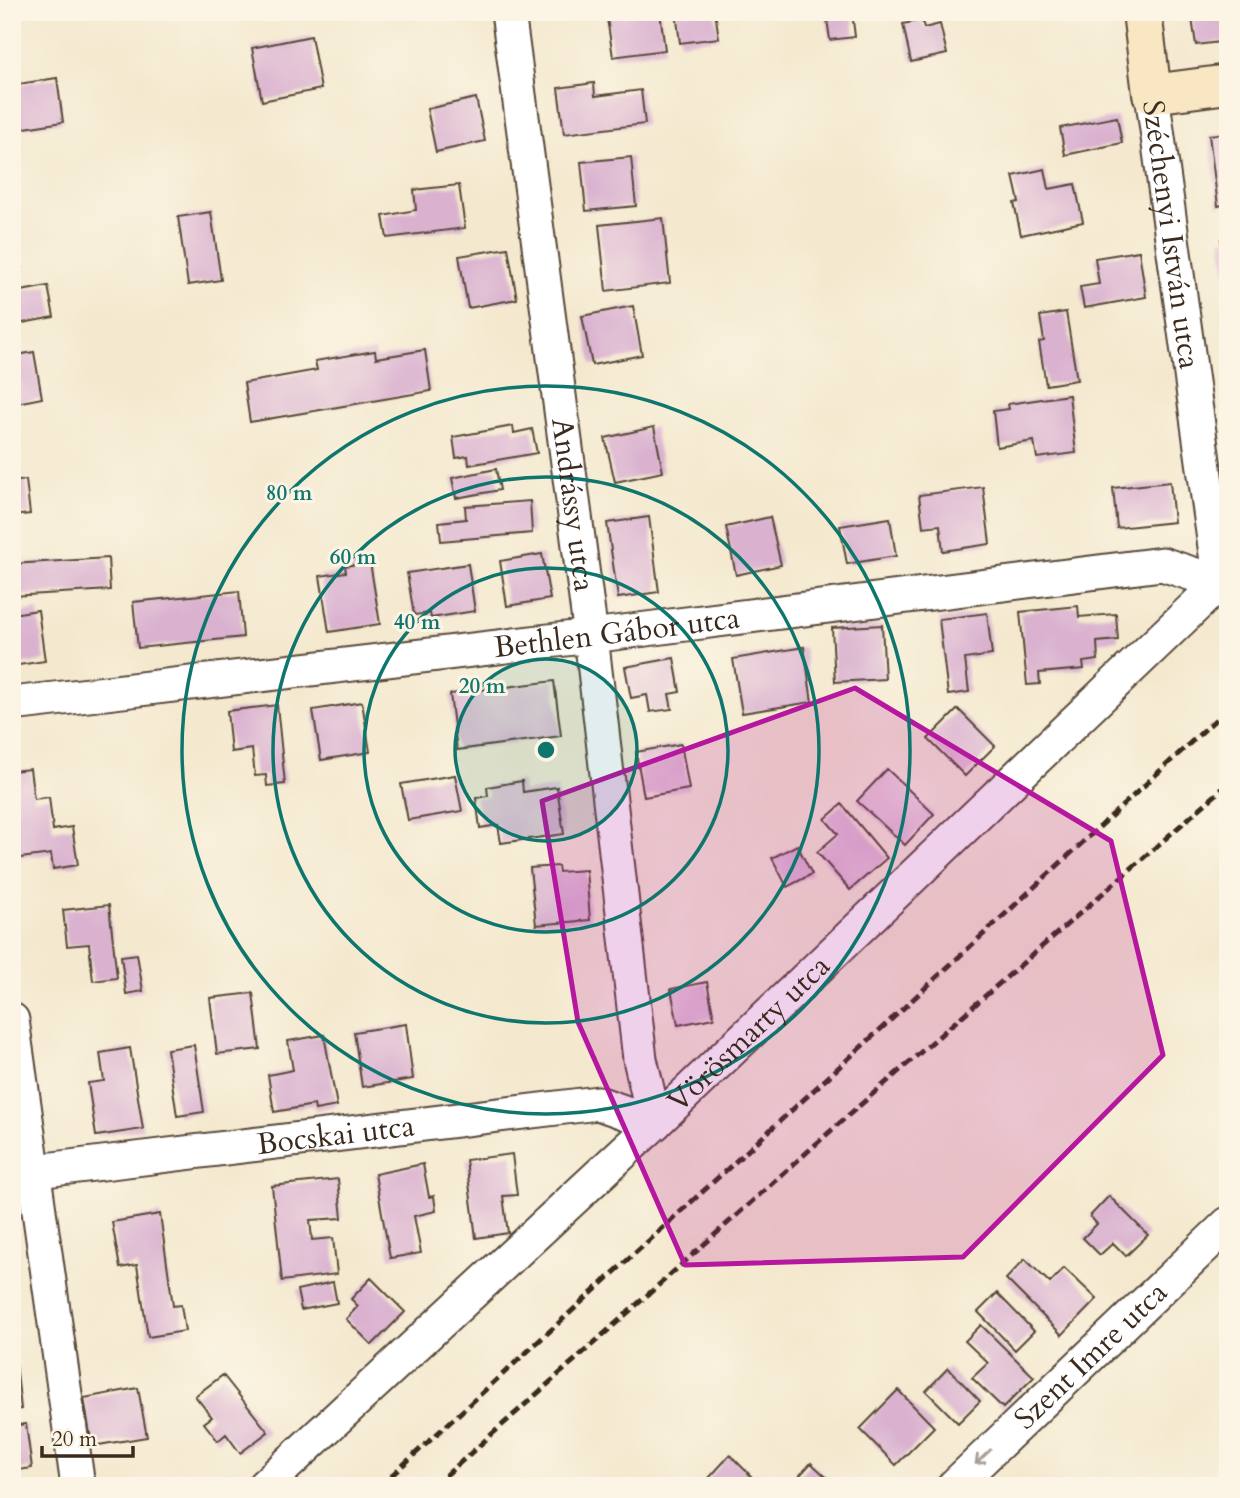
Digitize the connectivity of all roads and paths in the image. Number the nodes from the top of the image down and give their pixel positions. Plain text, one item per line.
1 (508, 12) edge
2 (1142, 12) edge
3 (1228, 84) edge
4 (1152, 94) junction
5 (1224, 579) edge
6 (591, 636) junction
7 (12, 704) edge
8 (12, 1020) edge
9 (655, 1123) junction
10 (22, 1173) edge
11 (1228, 1224) edge
12 (78, 1486) edge
13 (264, 1486) edge
14 (954, 1486) edge

1 - 6 street, Andrássy utca
2 - 4 street, Széchenyi István utca
3 - 4 street
4 - 5 street, Széchenyi István utca
5 - 6 street, Bethlen Gábor utca
5 - 9 street, Vörösmarty utca
6 - 7 street, Bethlen Gábor utca
6 - 9 street, Andrássy utca
8 - 10 street
9 - 10 street, Bocskai utca
9 - 13 street, Vörösmarty utca
10 - 12 street
11 -> 14 street, Szent Imre utca

